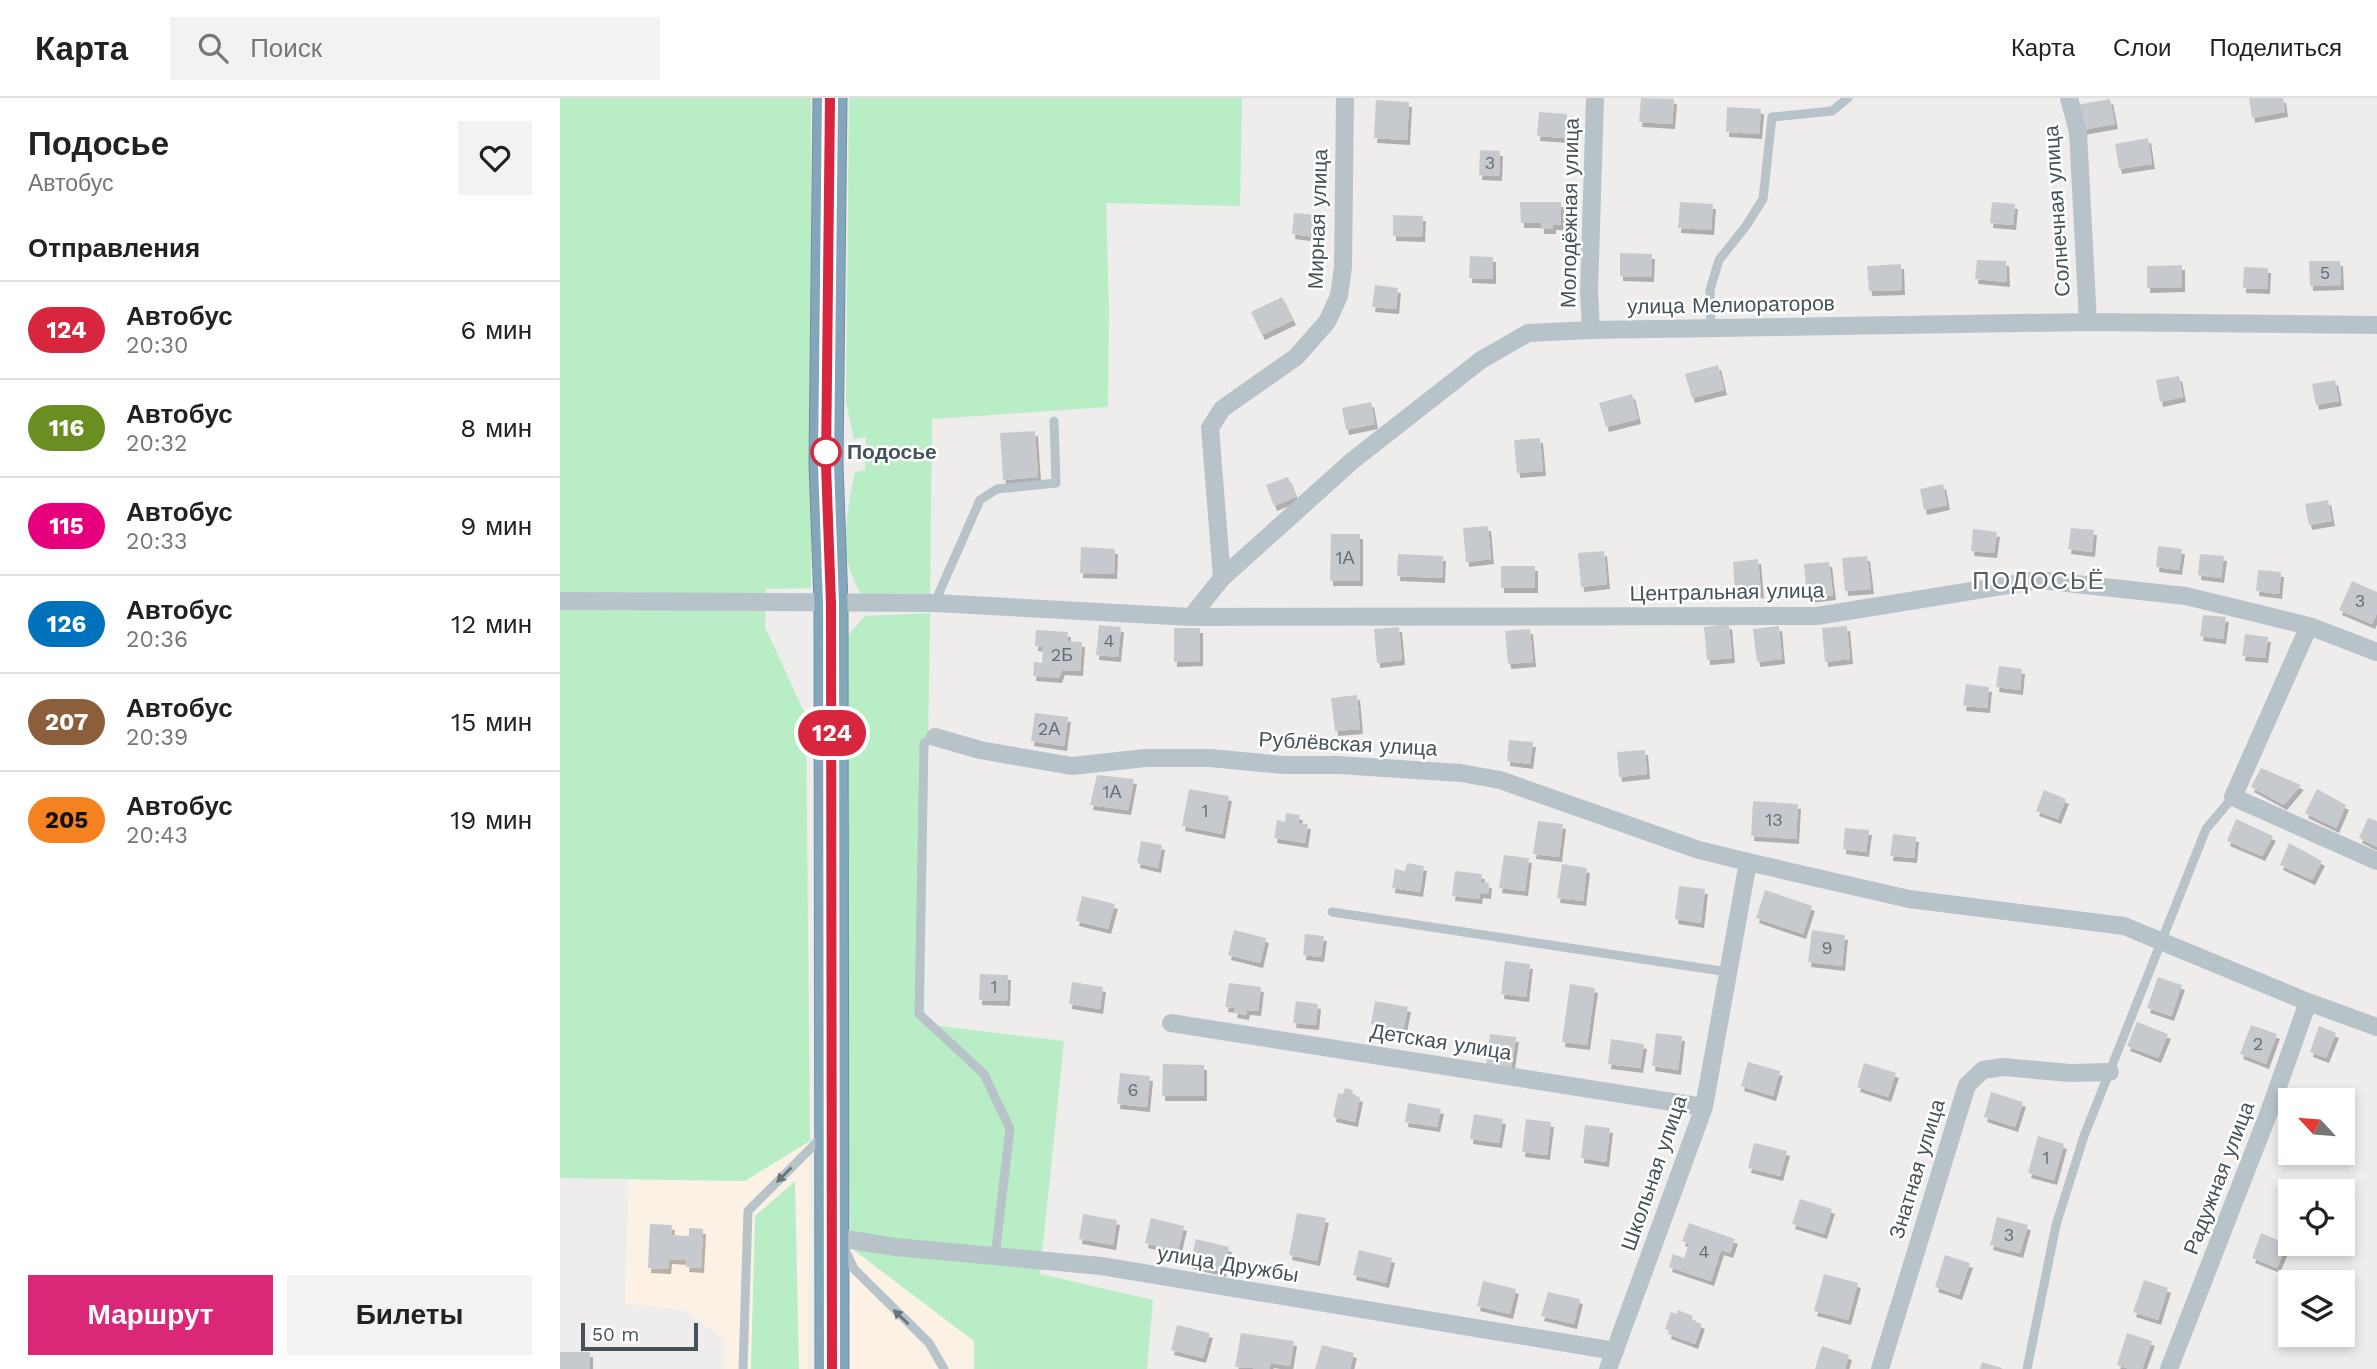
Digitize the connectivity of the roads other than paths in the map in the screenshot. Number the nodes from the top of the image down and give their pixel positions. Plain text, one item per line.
1 (830, 98) edge
2 (1345, 98) edge
3 (1595, 98) edge
4 (1849, 98) edge
5 (2069, 98) edge
6 (2088, 322) junction
7 (2377, 325) edge
8 (1711, 328) junction
9 (1591, 330) junction
10 (1054, 421) dead end
11 (1222, 578) junction
12 (560, 601) edge
13 (935, 603) junction
14 (831, 604) junction
15 (1191, 617) junction
16 (2309, 626) junction
17 (2377, 652) edge
18 (935, 737) joint
19 (2233, 797) junction
20 (2377, 861) edge
21 (1748, 863) junction
22 (1332, 912) dead end
23 (2161, 940) junction
24 (1728, 972) junction
25 (2308, 1002) junction
26 (1171, 1023) dead end
27 (2377, 1027) edge
28 (2110, 1072) junction
29 (1704, 1107) junction
30 (833, 1127) junction
31 (833, 1237) junction
32 (995, 1256) junction
33 (1615, 1351) junction
34 (743, 1369) edge
35 (832, 1369) edge
36 (944, 1369) edge
37 (1608, 1369) edge
38 (1880, 1369) edge
39 (2027, 1369) edge
40 (2169, 1369) edge

1 - 14 highway
2 - 11 street, Мирная улица
3 - 9 street, Молодёжная улица
4 - 8 lane
5 - 6 street, Солнечная улица
6 - 7 street, улица Мелиораторов
6 - 8 street, улица Мелиораторов
8 - 9 street, улица Мелиораторов
9 - 11 street, улица Мелиораторов
10 - 13 lane
11 - 15 street, улица Мелиораторов
12 - 14 street, Центральная улица
13 - 14 street, Центральная улица
13 - 15 street, Центральная улица
14 - 30 highway
15 - 16 street, Центральная улица
16 - 17 street, Центральная улица
16 - 19 street
18 - 21 street, Рублёвская улица
18 - 32 lane
19 - 20 street
19 - 23 lane
21 - 23 street, Рублёвская улица
21 - 24 street, Школьная улица
22 - 24 lane
23 - 25 street, Рублёвская улица
23 - 28 lane
24 - 29 street, Школьная улица
25 - 27 street, Рублёвская улица
25 - 40 street, Радужная улица
26 - 29 street, Детская улица
28 - 38 street, Знатная улица
28 - 39 lane
29 - 33 street, Школьная улица
30 - 31 highway
30 -> 34 lane
31 - 32 street, улица Дружбы
31 - 35 highway
36 -> 31 lane
32 - 33 street, улица Дружбы
33 - 37 street, Школьная улица

